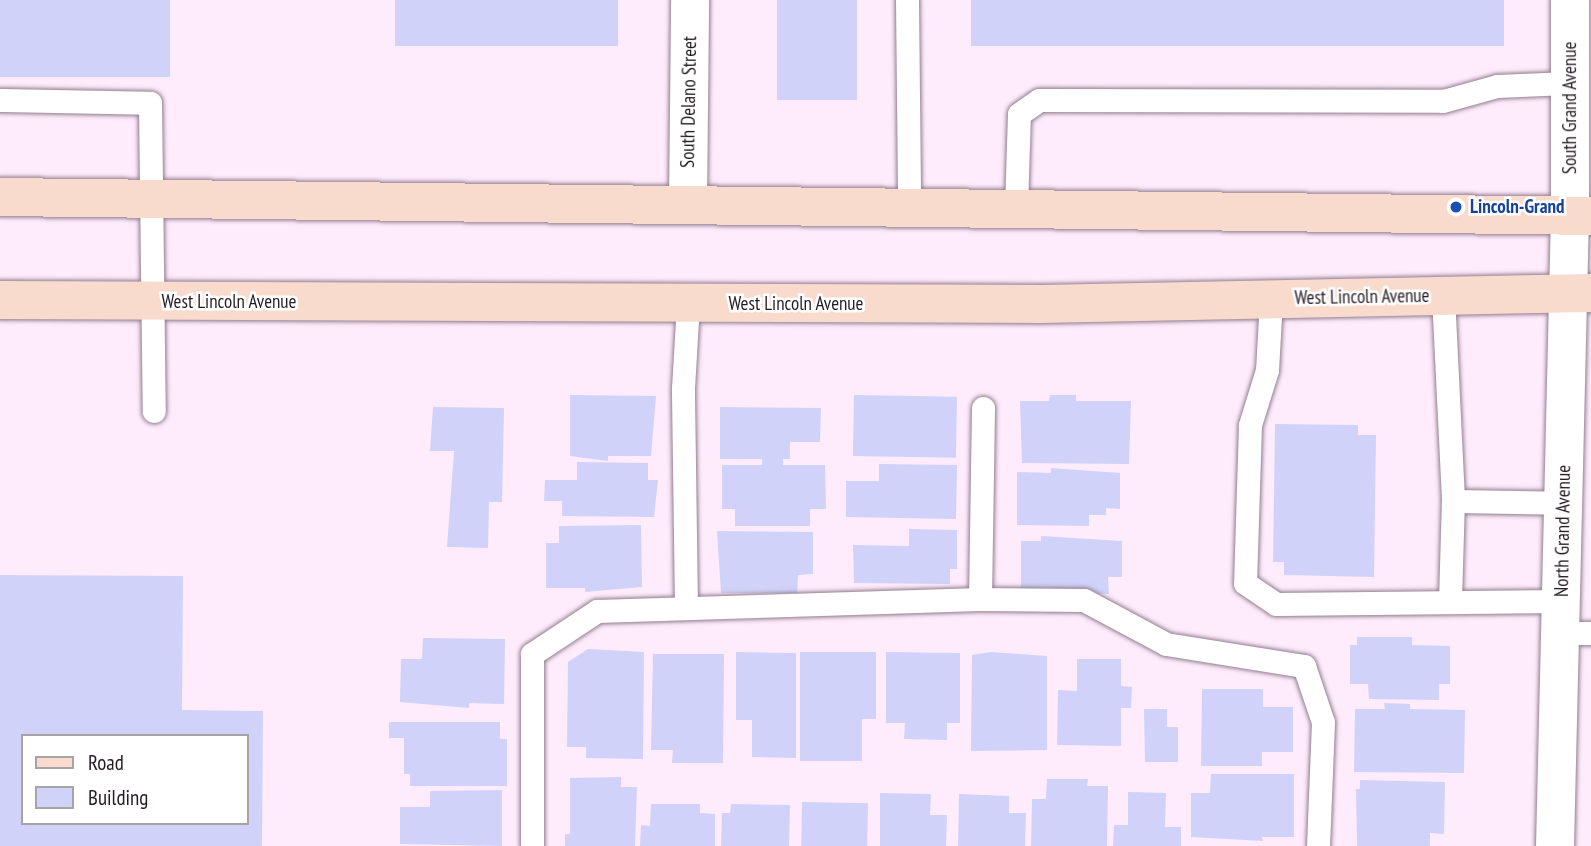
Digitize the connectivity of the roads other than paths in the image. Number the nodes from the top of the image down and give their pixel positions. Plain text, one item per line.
1 (690, 0) edge
2 (907, 0) edge
3 (1570, 0) edge
4 (1570, 83) junction
5 (0, 100) edge
6 (0, 197) edge
7 (151, 199) junction
8 (688, 204) junction
9 (909, 207) junction
10 (1016, 208) junction
11 (1580, 216) edge
12 (1579, 293) edge
13 (1443, 295) junction
14 (1271, 299) junction
15 (0, 300) edge
16 (152, 302) junction
17 (688, 304) junction
18 (983, 408) dead end
19 (154, 411) dead end
20 (1453, 501) junction
21 (1563, 503) junction
22 (980, 598) junction
23 (1450, 600) junction
24 (686, 608) junction
25 (1571, 622) edge
26 (532, 846) edge
27 (1318, 846) edge
28 (1555, 846) edge

1 - 8 street, South Delano Street
2 - 9 lane
3 - 4 street, South Grand Avenue
4 - 10 lane
4 - 11 street, South Grand Avenue
5 - 7 lane
6 - 7 main road
7 - 8 main road
7 - 16 lane
8 - 9 main road
9 - 10 main road
10 - 11 main road
11 - 12 street, North Grand Avenue
12 - 13 main road, West Lincoln Avenue
12 - 21 street, North Grand Avenue
13 - 14 main road, West Lincoln Avenue
13 - 20 lane
14 - 17 main road, West Lincoln Avenue
14 - 23 lane
15 - 16 main road, West Lincoln Avenue
16 - 17 main road, West Lincoln Avenue
16 - 19 lane
17 - 24 lane
18 - 22 lane
20 - 21 lane
20 - 23 lane
21 - 25 street, North Grand Avenue
22 - 24 lane
22 - 27 lane
23 - 25 lane
24 - 26 lane
25 - 28 street, North Grand Avenue

